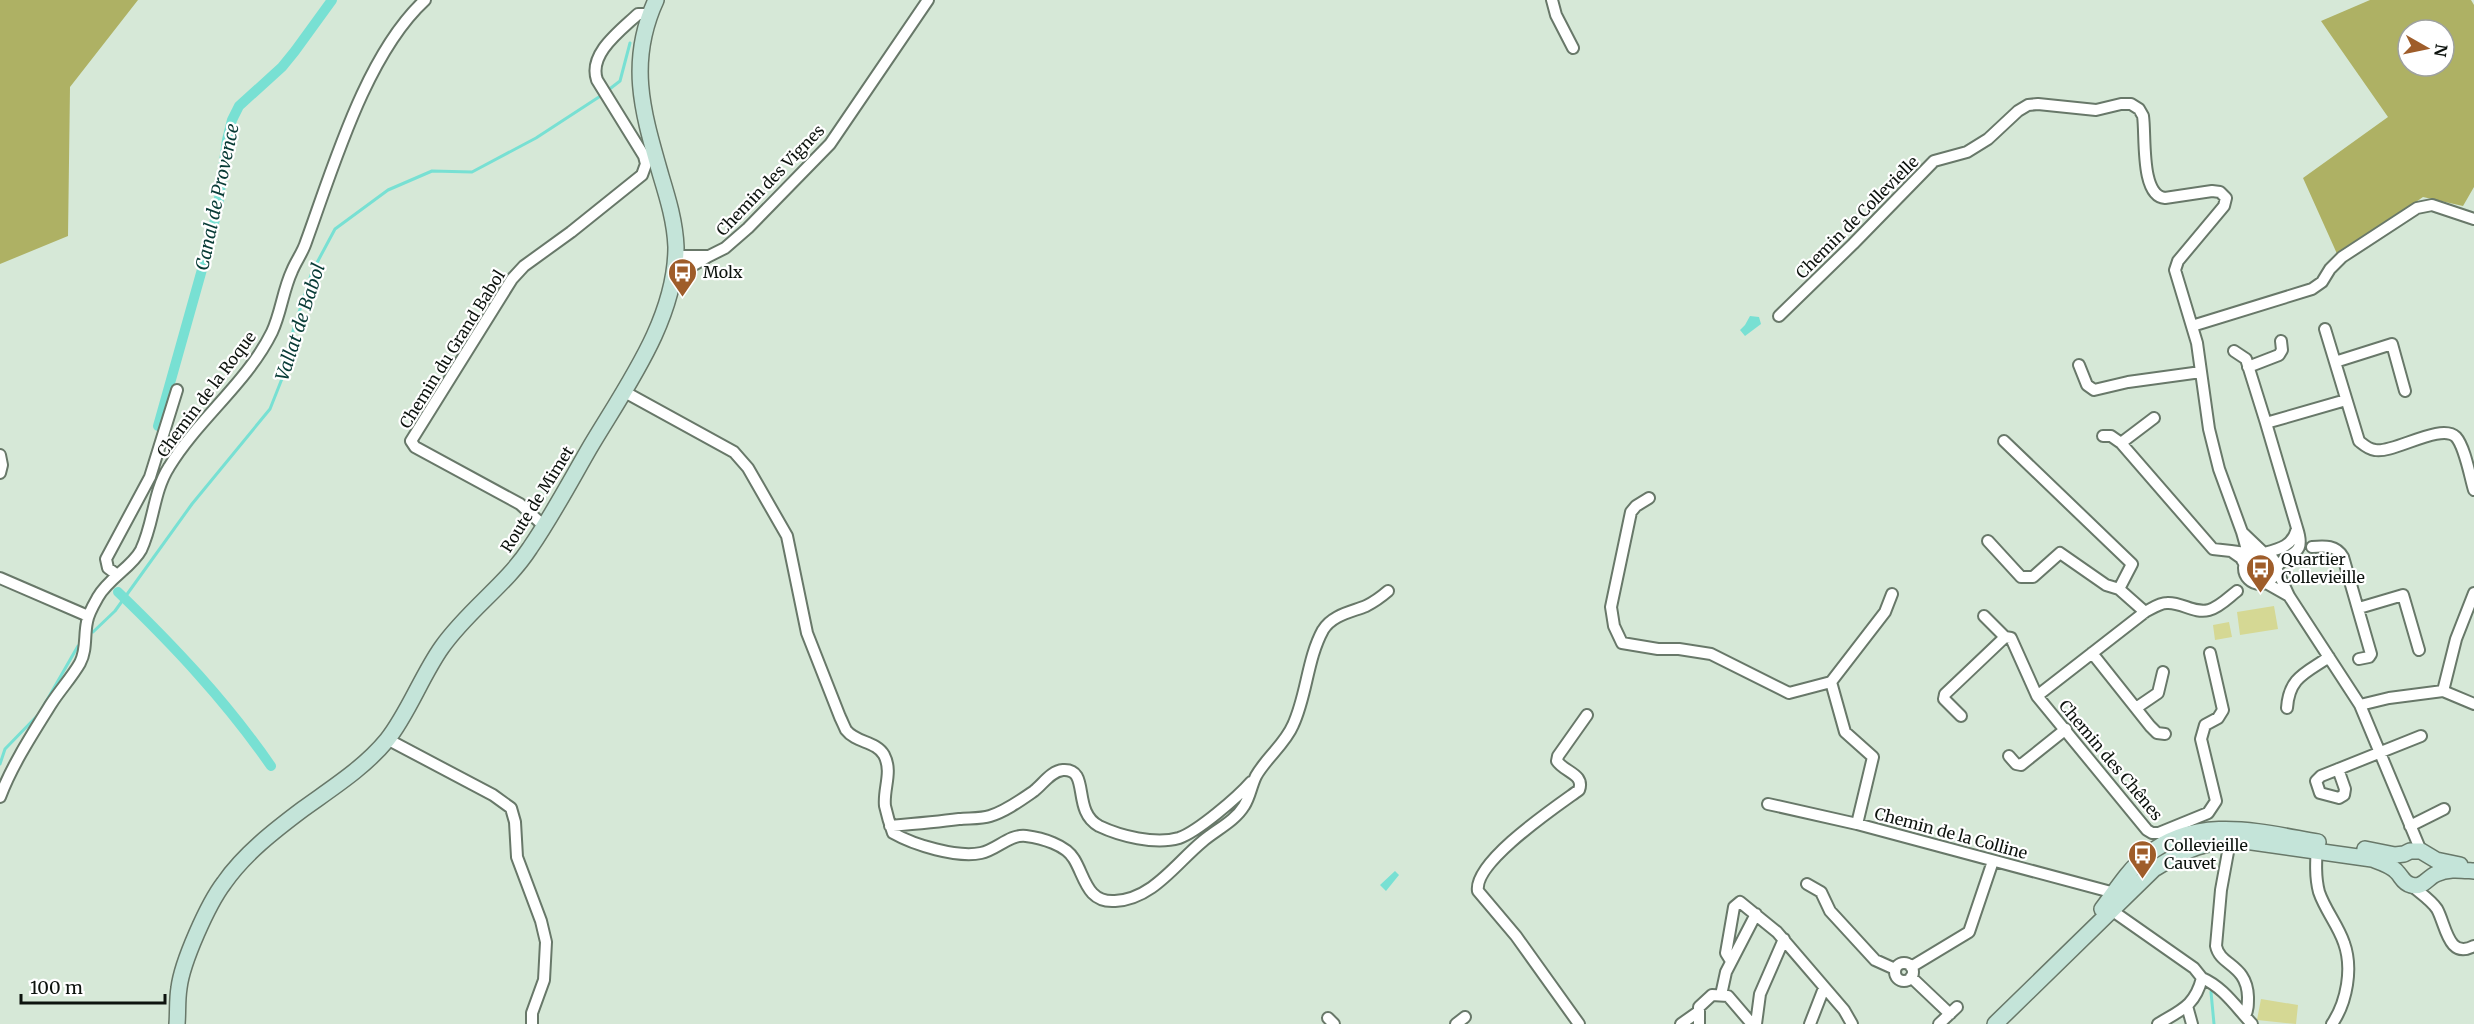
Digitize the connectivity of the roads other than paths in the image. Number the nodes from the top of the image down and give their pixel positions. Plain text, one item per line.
1 (425, 0) edge
2 (928, 0) edge
3 (1552, 0) edge
4 (653, 7) edge
5 (1573, 48) dead end
6 (2474, 219) edge
7 (675, 256) junction
8 (709, 256) junction
9 (674, 271) junction
10 (1779, 316) dead end
11 (2192, 326) junction
12 (2325, 329) dead end
13 (2281, 341) dead end
14 (2234, 351) dead end
15 (2335, 362) junction
16 (2079, 365) dead end
17 (2248, 366) junction
18 (2201, 372) junction
19 (177, 390) dead end
20 (623, 391) junction
21 (2405, 391) dead end
22 (2346, 400) junction
23 (2154, 418) dead end
24 (2266, 423) junction
25 (2103, 436) dead end
26 (2004, 441) dead end
27 (2121, 443) junction
28 (0, 455) edge
29 (0, 473) edge
30 (2474, 490) edge
31 (1649, 498) dead end
32 (544, 526) junction
33 (2242, 532) junction
34 (2297, 536) junction
35 (1988, 541) dead end
36 (2312, 547) junction
37 (2296, 554) junction
38 (2251, 559) junction
39 (2276, 568) junction
40 (116, 574) junction
41 (0, 578) edge
42 (2261, 584) junction
43 (2119, 589) junction
44 (1388, 591) dead end
45 (2237, 591) junction
46 (2474, 592) edge
47 (1892, 594) dead end
48 (2289, 596) junction
49 (2359, 608) junction
50 (2145, 612) junction
51 (88, 616) junction
52 (1984, 616) dead end
53 (2008, 638) junction
54 (2419, 650) dead end
55 (2092, 653) junction
56 (2210, 653) dead end
57 (2329, 657) junction
58 (2359, 660) dead end
59 (2163, 672) dead end
60 (1831, 682) junction
61 (2443, 691) junction
62 (2037, 696) junction
63 (2474, 704) edge
64 (2360, 705) junction
65 (2136, 708) junction
66 (2287, 708) dead end
67 (1587, 715) dead end
68 (1961, 716) dead end
69 (2066, 729) junction
70 (2165, 734) dead end
71 (2421, 736) dead end
72 (387, 739) junction
73 (2382, 753) junction
74 (2009, 756) dead end
75 (2338, 769) dead end
76 (1256, 776) junction
77 (0, 797) edge
78 (1768, 804) dead end
79 (2444, 809) dead end
80 (1857, 824) junction
81 (890, 826) junction
82 (2205, 826) junction
83 (2230, 841) junction
84 (2415, 846) junction
85 (2317, 847) junction
86 (1993, 861) junction
87 (2474, 869) edge
88 (2398, 873) junction
89 (2423, 881) junction
90 (1807, 884) dead end
91 (2113, 902) junction
92 (1756, 914) junction
93 (1784, 939) junction
94 (2474, 946) edge
95 (1731, 961) junction
96 (1911, 972) junction
97 (2202, 978) junction
98 (1824, 988) junction
99 (1721, 995) junction
100 (2187, 1006) junction
101 (1698, 1012) junction
102 (2248, 1020) edge
103 (1849, 1022) edge
104 (177, 1024) edge
105 (532, 1024) edge
106 (1579, 1024) edge
107 (1681, 1024) edge
108 (1699, 1024) edge
109 (1754, 1024) edge
110 (1810, 1024) edge
111 (1939, 1024) edge
112 (1995, 1024) edge
113 (2158, 1024) edge
114 (2192, 1024) edge
115 (2332, 1024) edge

1 - 40 street, Chemin de la Roque
2 - 8 street, Chemin des Vignes
3 - 5 street
4 - 7 main road, Route de Mimet
4 - 32 street, Chemin du Grand Babol
6 - 11 street
7 - 8 street, Chemin des Vignes
7 - 9 main road, Route de Mimet
8 - 9 street, Chemin des Vignes
9 - 20 main road, Route de Mimet
10 - 11 street, Chemin de Collevielle
11 - 18 street, Chemin de Collevielle
12 - 15 street
13 - 17 street
14 - 17 street
15 - 21 street
15 - 22 street
16 - 18 street
17 - 24 street
18 - 33 street, Chemin de Collevielle
19 - 40 street
20 - 32 main road, Route de Mimet
20 - 81 street
22 - 24 street
22 - 30 street
23 - 27 street
24 - 34 street
25 - 27 street
26 - 43 street
27 - 38 street
28 - 29 street
31 - 60 street
32 - 72 main road, Route de Mimet
33 - 38 street, Chemin de Collevielle
33 - 38 street, Chemin de Collevielle
34 - 36 street
34 - 37 street
34 - 38 street
35 - 43 street
36 - 37 street
36 - 49 street
37 - 39 street
38 - 39 street
38 - 42 street
38 - 45 street
39 - 42 street
39 - 48 street
40 - 51 street, Chemin de la Roque
41 - 51 street
42 - 45 street
42 - 48 street
43 - 50 street
44 - 76 street
45 - 50 street
46 - 61 street
47 - 60 street
48 - 57 street
49 - 54 street
49 - 58 street
50 - 55 street
51 - 77 street, Chemin de la Roque
52 - 53 street
53 - 62 street, Chemin des Chênes
53 - 68 street
55 - 62 street
55 - 65 street
56 - 82 street
57 - 64 street
57 - 66 street
59 - 65 street
60 - 80 street
61 - 63 street
61 - 64 street
62 - 69 street, Chemin des Chênes
64 - 73 street
65 - 70 street
67 - 106 street
69 - 74 street
69 - 82 street, Chemin des Chênes
71 - 73 street
72 - 104 main road, Route de Mimet
72 - 105 street
73 - 75 street
73 - 84 street
76 - 81 street
76 - 81 street
78 - 80 street, Chemin de la Colline
79 - 84 street
80 - 86 street, Chemin de la Colline
82 - 83 main road
82 - 85 main road
82 - 91 main road
83 - 85 main road
83 - 102 street
84 - 85 main road
84 - 87 main road
84 - 88 main road
84 - 89 main road
85 - 88 main road
85 - 115 street
86 - 91 street, Chemin de la Colline
86 - 96 street
87 - 89 main road
88 - 89 main road
89 - 94 street
90 - 96 street
91 - 97 street, Chemin de la Colline
91 - 112 main road
92 - 93 street
92 - 95 street
92 - 95 street
93 - 98 street
93 - 109 street
95 - 99 street
96 - 111 street
97 - 100 street
97 - 102 street, Chemin de la Colline
98 - 103 street
98 - 110 street
99 - 101 street
99 - 109 street
100 - 113 street
100 - 114 street
101 - 107 street
101 - 108 street

